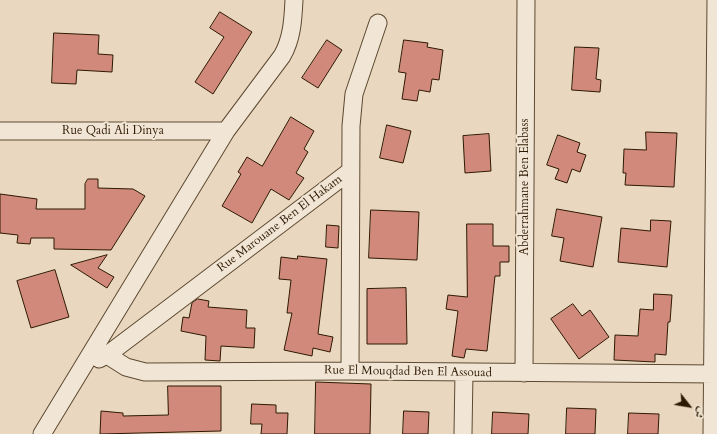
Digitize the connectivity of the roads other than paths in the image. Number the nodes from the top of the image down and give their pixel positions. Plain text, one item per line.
1 (297, 0) edge
2 (526, 0) edge
3 (716, 0) edge
4 (378, 23) dead end
5 (716, 94) edge
6 (0, 131) edge
7 (226, 131) junction
8 (349, 172) junction
9 (107, 355) junction
10 (86, 364) junction
11 (350, 371) junction
12 (464, 372) junction
13 (524, 373) junction
14 (715, 374) edge
15 (42, 434) edge
16 (463, 434) edge
17 (712, 434) edge

1 - 7 street
2 - 13 street, Abderrahmane Ben Elabass
3 - 5 street
4 - 8 street, Rue Marouane Ben El Hakam
5 - 14 street
6 - 7 street, Rue Qadi Ali Dinya
7 - 10 street
8 - 9 street, Rue Marouane Ben El Hakam
8 - 11 street
9 - 10 street, Rue Marouane Ben El Hakam
9 - 11 street, Rue El Mouqdad Ben El Assouad
10 - 15 street
11 - 12 street, Rue El Mouqdad Ben El Assouad
12 - 13 street, Rue El Mouqdad Ben El Assouad
12 - 16 street
13 - 14 street, Rue El Mouqdad Ben El Assouad
14 - 17 street

